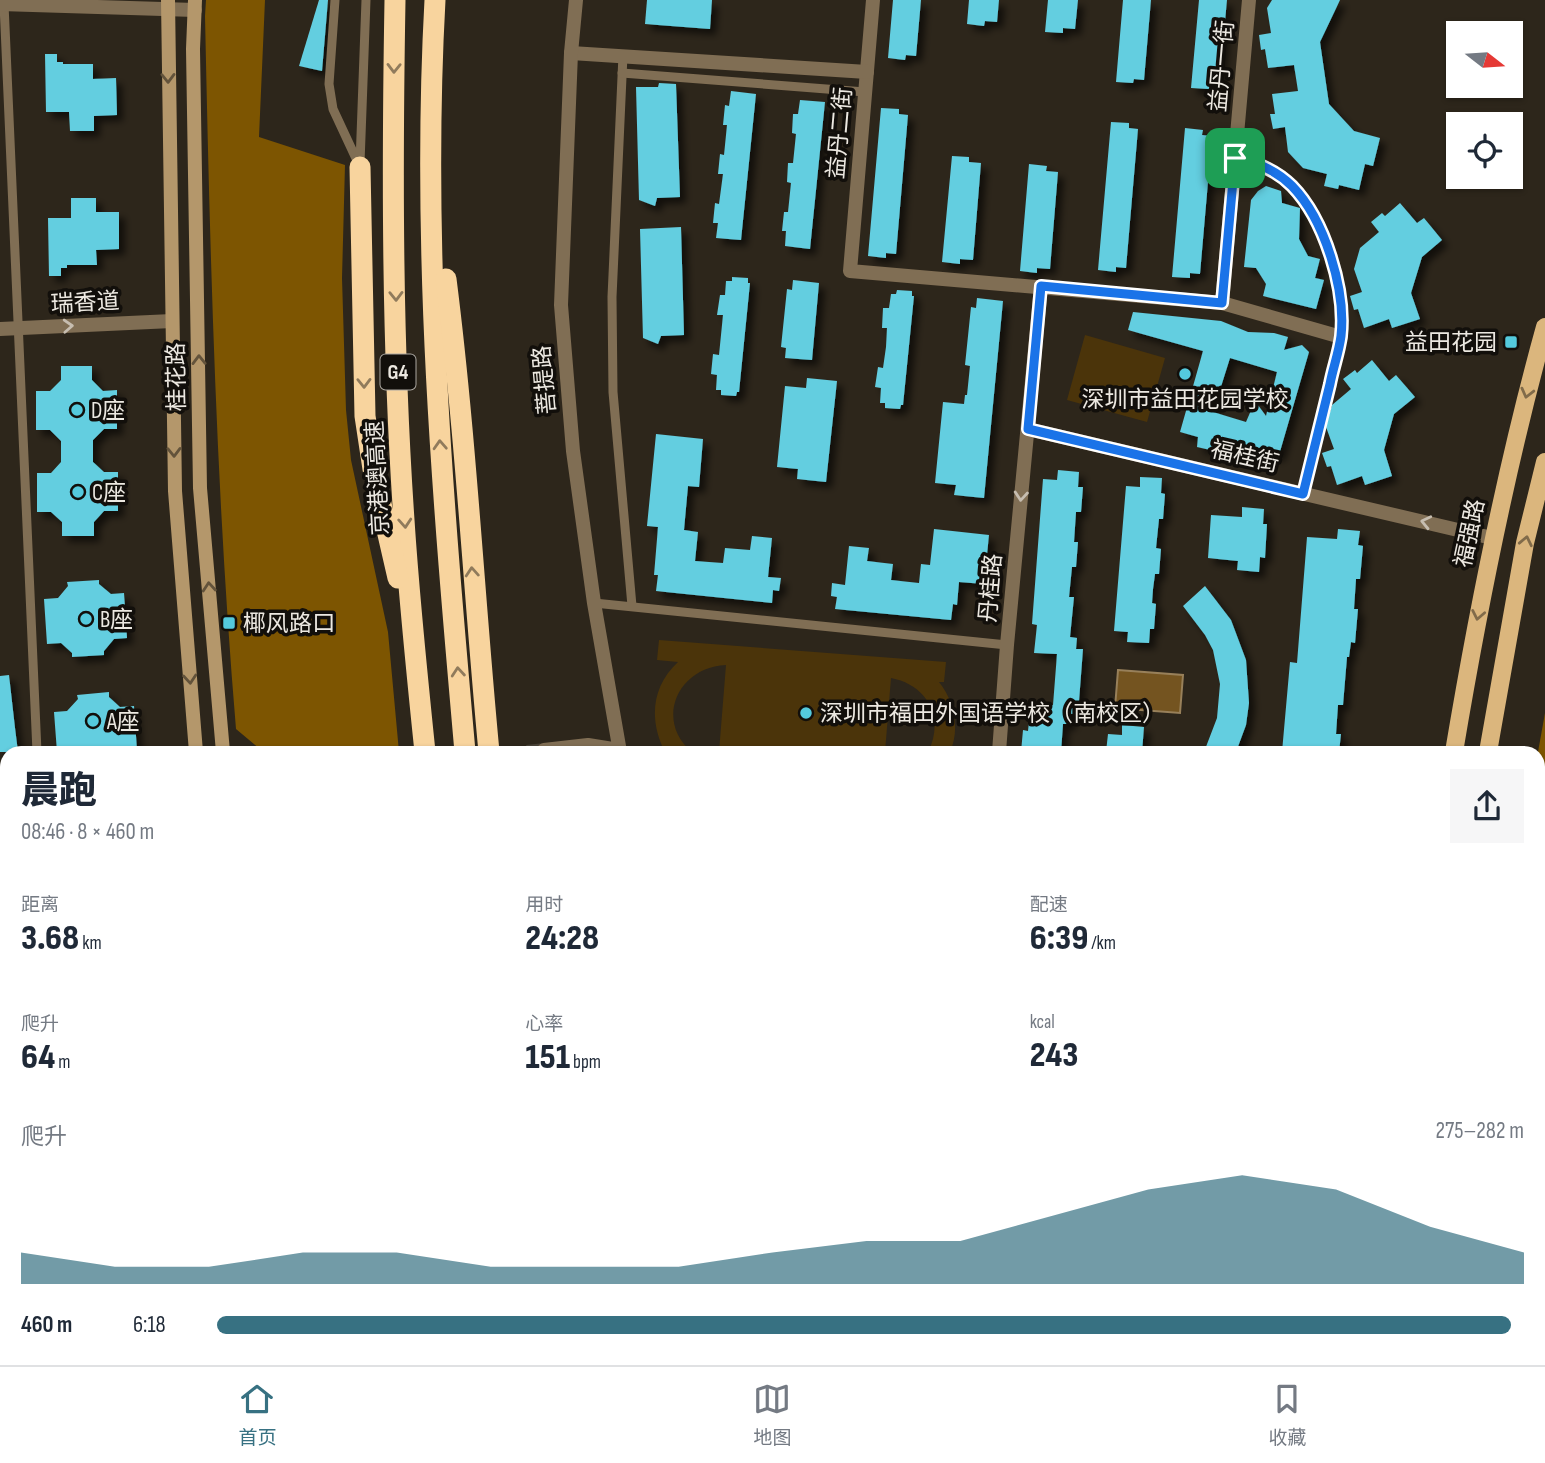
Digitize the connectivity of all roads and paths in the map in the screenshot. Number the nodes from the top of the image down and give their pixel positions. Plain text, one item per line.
1 (335, 0) edge
2 (366, 0) edge
3 (395, 0) edge
4 (435, 0) edge
5 (576, 0) edge
6 (873, 0) edge
7 (1249, 0) edge
8 (2, 4) edge
9 (168, 5) edge
10 (195, 5) edge
11 (571, 53) junction
12 (623, 55) junction
13 (867, 72) junction
14 (622, 73) junction
15 (865, 92) junction
16 (430, 152) junction
17 (1235, 158) junction
18 (360, 167) junction
19 (1041, 286) junction
20 (1222, 303) junction
21 (172, 321) junction
22 (1545, 327) edge
23 (18, 328) junction
24 (0, 329) edge
25 (1341, 337) junction
26 (1028, 429) junction
27 (1545, 462) edge
28 (1303, 494) junction
29 (1493, 538) junction
30 (594, 603) junction
31 (632, 606) junction
32 (1007, 645) junction
33 (415, 650) junction
34 (488, 745) edge
35 (37, 746) edge
36 (196, 746) edge
37 (222, 746) edge
38 (424, 746) edge
39 (465, 746) edge
40 (615, 746) edge
41 (999, 746) edge
42 (1455, 746) edge
43 (1489, 746) edge

1 - 18 lane
2 - 18 lane
3 -> 33 highway, 京港澳高速 / G4
4 - 16 highway, G4
5 - 11 street, 菩提路
6 - 13 street, 益丹二街
7 - 17 street, 益丹一街
8 - 9 street
8 - 23 lane
9 - 10 street
9 -> 21 main road, 桂花路
37 -> 10 main road, 桂花路
11 - 12 street
11 - 30 street, 菩提路
12 - 13 street
12 - 14 lane
13 - 15 street, 益丹二街
14 - 15 lane
14 - 31 lane
15 - 19 street, 益丹二街
34 -> 16 highway
39 -> 16 highway, G4
17 - 20 street, 益丹一街
17 - 25 lane
18 -> 33 highway
19 - 20 street
19 - 26 street, 丹桂路
20 - 25 street
23 -> 21 street, 瑞香道
21 -> 36 main road, 桂花路
22 -> 29 main road, 福强路
23 - 24 street, 瑞香道
23 - 35 lane
25 - 28 lane
26 - 28 street, 福桂街
26 -> 32 street, 丹桂路
43 -> 27 main road
29 -> 28 street, 福桂街
29 -> 42 main road, 福强路
30 - 31 lane
30 - 40 street, 菩提路
31 - 32 lane
32 - 41 street, 丹桂路
33 - 38 highway, 京港澳高速 / G4

